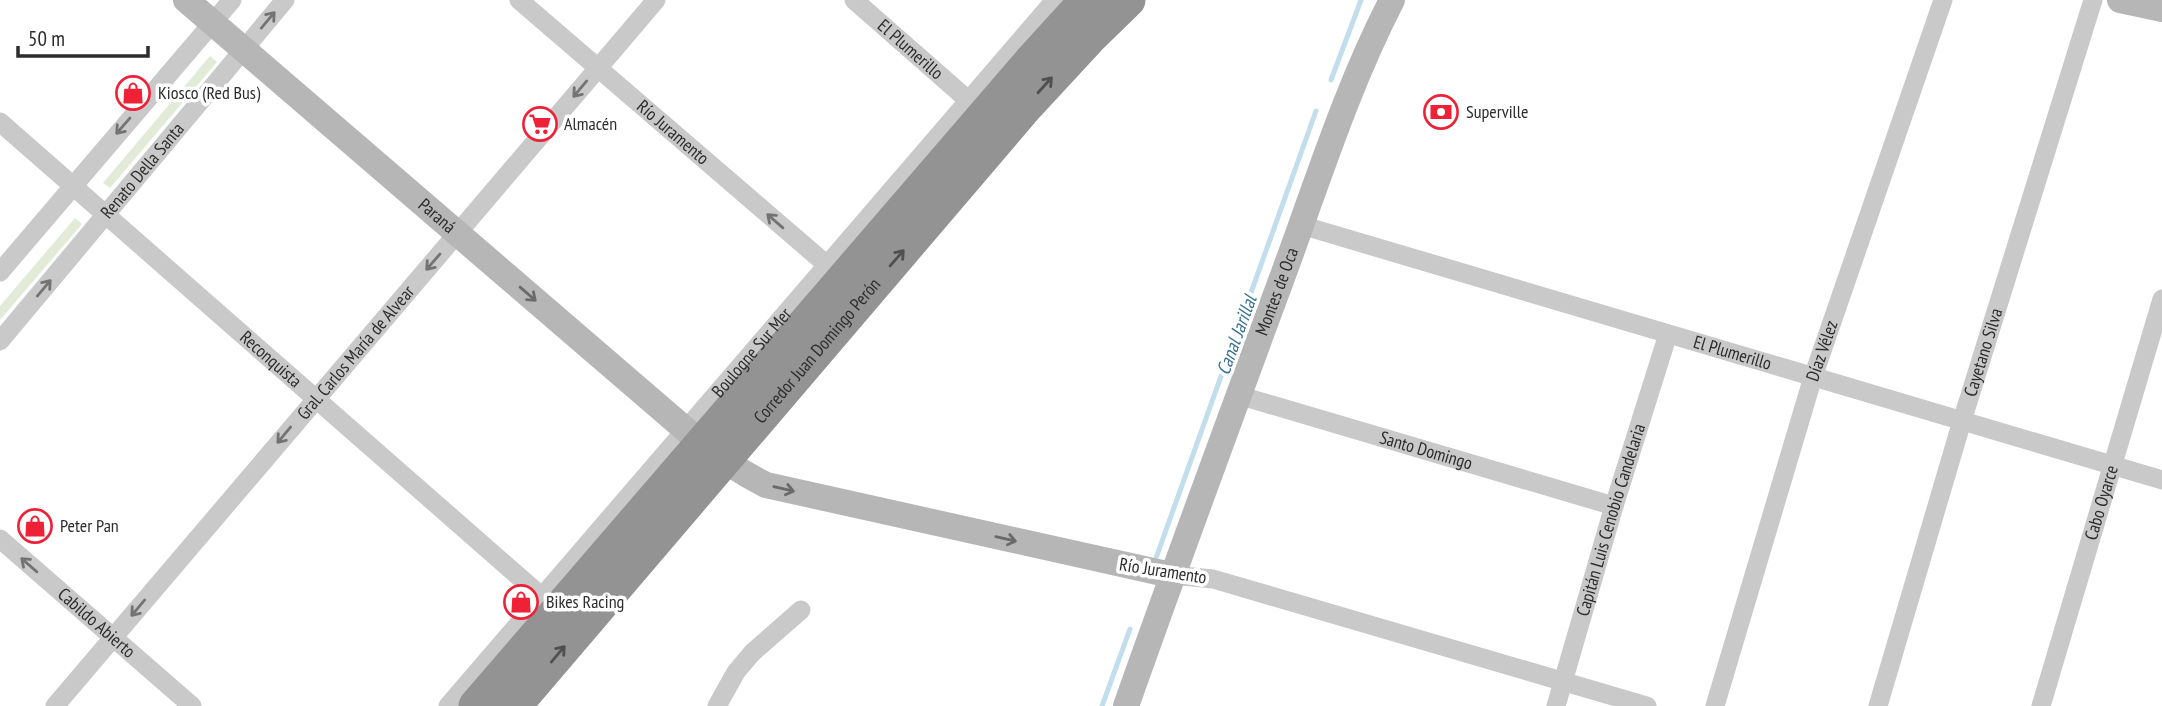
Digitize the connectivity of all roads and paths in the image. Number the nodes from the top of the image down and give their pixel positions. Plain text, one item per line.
1 (186, 0) edge
2 (232, 0) edge
3 (285, 0) edge
4 (519, 0) edge
5 (656, 0) edge
6 (855, 0) edge
7 (1055, 0) edge
8 (1087, 0) edge
9 (1128, 0) edge
10 (1392, 0) edge
11 (1943, 0) edge
12 (2092, 0) edge
13 (2120, 0) edge
14 (2162, 9) edge
15 (212, 22) junction
16 (243, 49) junction
17 (598, 68) junction
18 (968, 100) junction
19 (0, 122) edge
20 (72, 185) junction
21 (106, 215) junction
22 (1301, 225) junction
23 (457, 233) junction
24 (827, 265) junction
25 (0, 272) edge
26 (2162, 299) edge
27 (1668, 334) junction
28 (0, 341) edge
29 (1813, 377) junction
30 (1238, 395) junction
31 (315, 398) junction
32 (1962, 421) junction
33 (704, 445) junction
34 (2114, 466) junction
35 (2162, 480) edge
36 (1614, 506) junction
37 (0, 539) edge
38 (1171, 575) junction
39 (541, 596) junction
40 (801, 610) dead end
41 (113, 638) junction
42 (1563, 681) junction
43 (55, 706) edge
44 (192, 706) edge
45 (448, 706) edge
46 (476, 706) edge
47 (514, 706) edge
48 (717, 706) edge
49 (1126, 706) edge
50 (1556, 706) edge
51 (1647, 706) edge
52 (1716, 706) edge
53 (1878, 706) edge
54 (2041, 706) edge

1 - 15 street, Paraná
2 - 15 street
16 -> 3 street, Renato Della Santa
4 - 17 street, Río Juramento
5 - 17 street, Gral. Carlos María de Alvear
6 - 18 street, El Plumerillo
7 - 18 street, Boulogne Sur Mer
8 - 33 highway, Corredor Juan Domingo Perón
33 -> 9 highway, Corredor Juan Domingo Perón
10 - 22 street, Montes de Oca
11 - 29 street, Díaz Vélez
12 - 32 street, Cayetano Silva
13 - 14 street
15 - 16 street, Paraná
15 -> 20 street
16 - 21 street, Renato Della Santa
16 - 23 street, Paraná
17 -> 23 street, Gral. Carlos María de Alvear
24 -> 17 street, Río Juramento
18 - 24 street, Boulogne Sur Mer
19 - 20 street, Reconquista
20 - 21 street, Reconquista
20 - 25 street
28 -> 21 street, Renato Della Santa
21 - 31 street, Reconquista
22 - 27 street, El Plumerillo
22 - 30 street, Montes de Oca
23 -> 31 street, Gral. Carlos María de Alvear
23 -> 33 street, Paraná
24 - 33 street, Boulogne Sur Mer
26 - 34 street, Cabo Oyarce
27 - 29 street, El Plumerillo
27 - 36 street, Capitán Luis Cenobio Candelaria
29 - 32 street, El Plumerillo
29 - 52 street, Díaz Vélez
30 - 36 street, Santo Domingo
30 - 38 street, Montes de Oca
31 - 39 street, Reconquista
31 -> 41 street, Gral. Carlos María de Alvear
32 - 34 street, El Plumerillo
32 - 53 street, Cayetano Silva
33 -> 38 street, Río Juramento
33 - 39 street, Boulogne Sur Mer
33 - 46 highway, Corredor Juan Domingo Perón
47 -> 33 highway, Corredor Juan Domingo Perón
34 - 35 street, El Plumerillo
34 - 54 street, Cabo Oyarce
36 - 42 street, Capitán Luis Cenobio Candelaria
41 -> 37 street, Cabildo Abierto
38 - 42 street, Río Juramento
38 - 49 street, Montes de Oca
39 - 45 street, Boulogne Sur Mer
40 - 48 street
41 - 43 street, Gral. Carlos María de Alvear
41 - 44 street, Cabildo Abierto
42 - 50 street, Capitán Luis Cenobio Candelaria
42 - 51 street, Río Juramento

